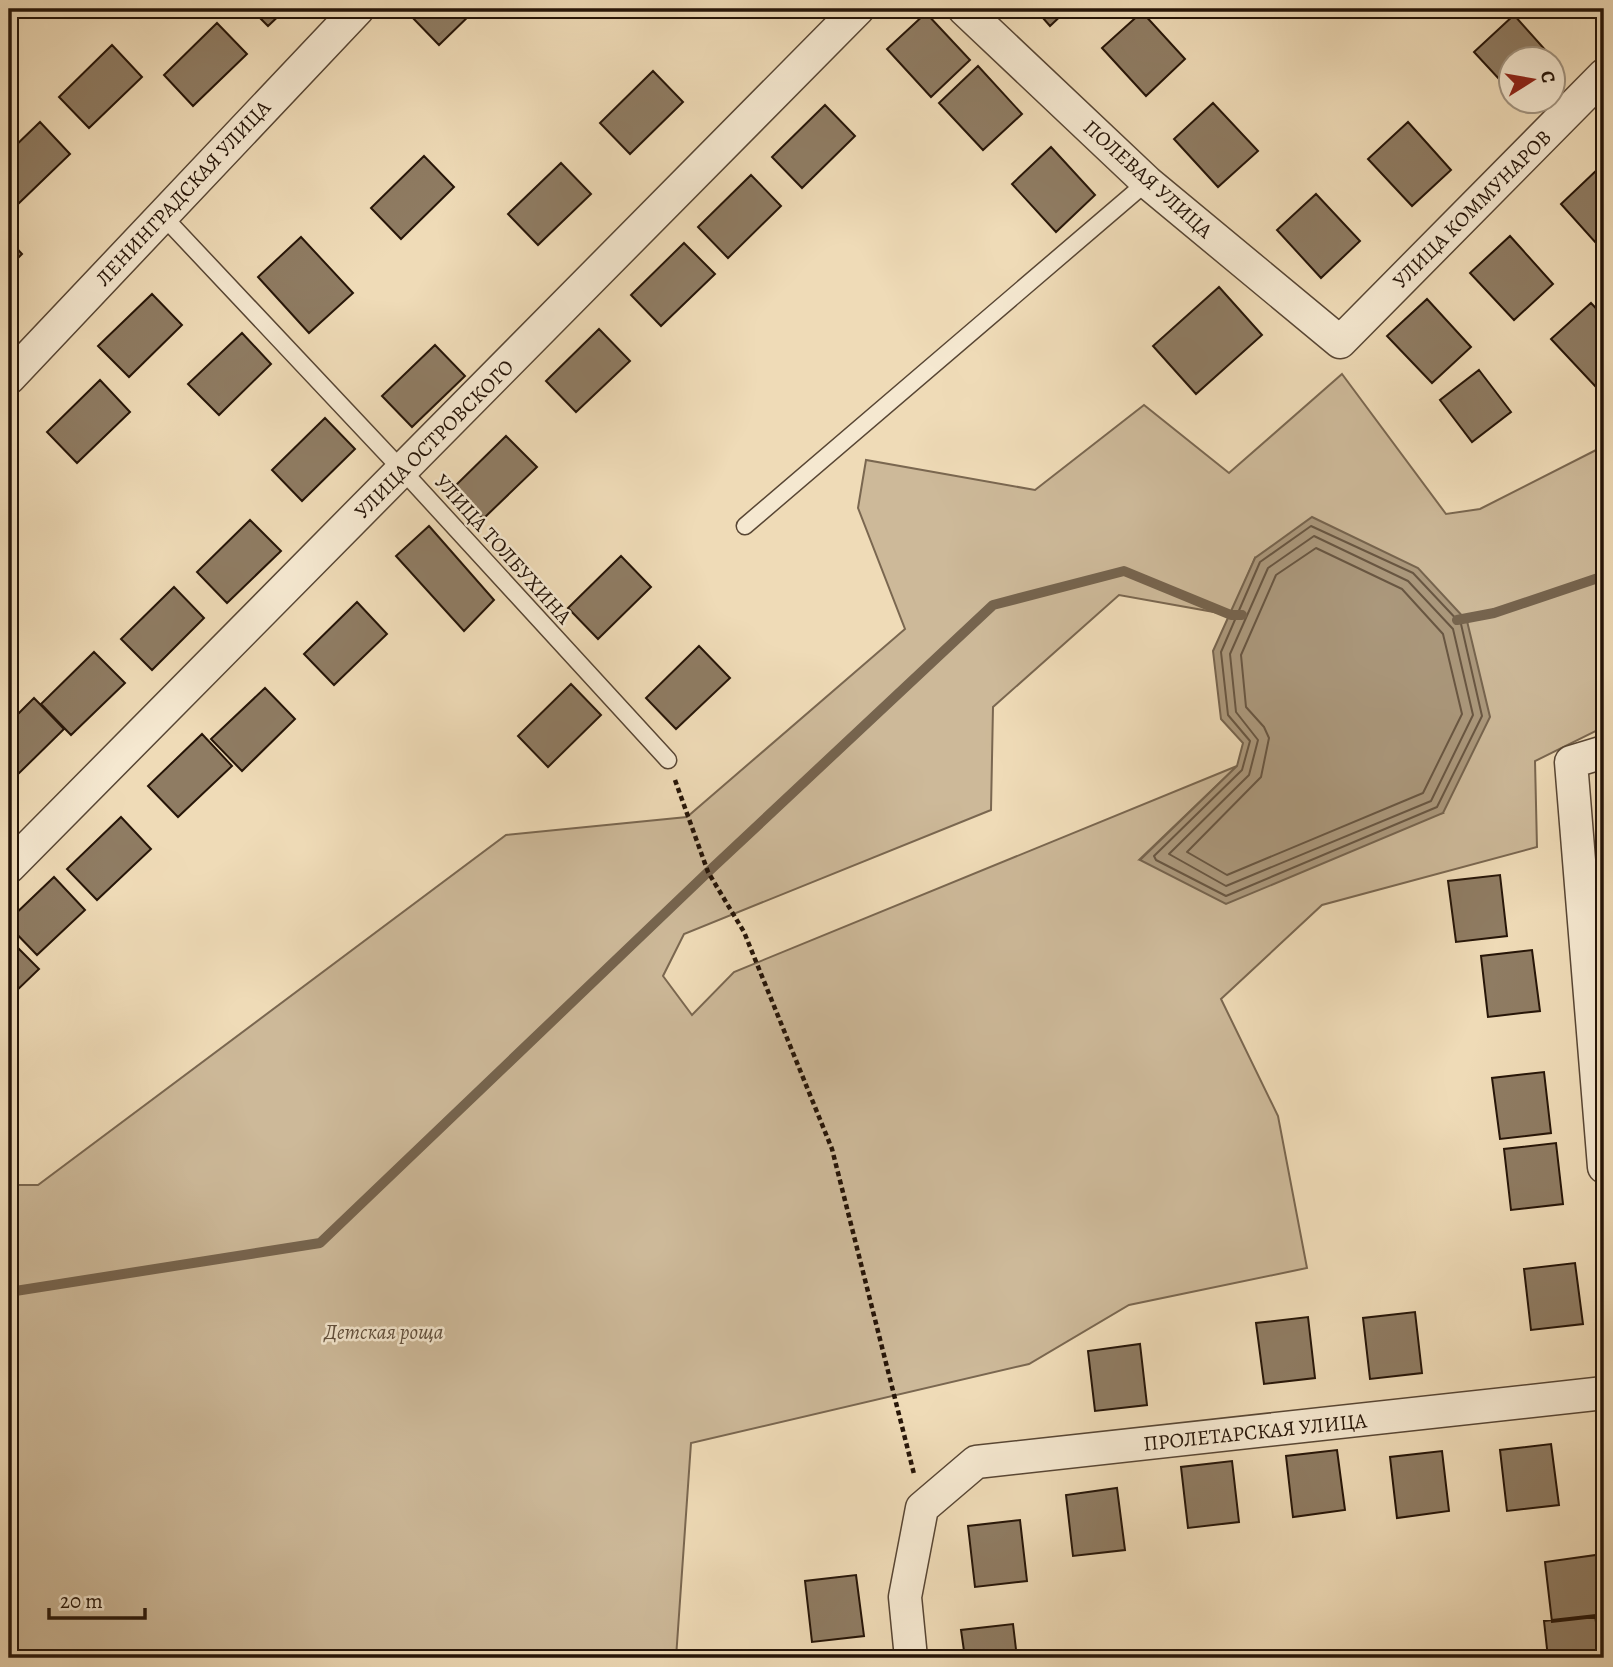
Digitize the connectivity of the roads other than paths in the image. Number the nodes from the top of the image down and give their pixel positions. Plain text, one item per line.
1 (358, 9) edge
2 (858, 9) edge
3 (964, 9) edge
4 (1604, 75) edge
5 (1147, 182) junction
6 (162, 215) junction
7 (1340, 342) joint
8 (9, 377) edge
9 (403, 471) junction
10 (745, 526) dead end
11 (1604, 752) edge
12 (668, 760) road end
13 (9, 867) edge
14 (1604, 1167) edge
15 (1604, 1393) edge
16 (911, 1658) edge

1 - 6 street, ЛЕНИНГРАДСКАЯ УЛИЦА
2 - 9 street, УЛИЦА ОСТРОВСКОГО
3 - 5 street, ПОЛЕВАЯ УЛИЦА
4 - 7 street, УЛИЦА КОММУНАРОВ
5 - 7 street, ПОЛЕВАЯ УЛИЦА
5 - 10 lane
6 - 8 street, ЛЕНИНГРАДСКАЯ УЛИЦА
6 - 9 lane, УЛИЦА ТОЛБУХИНА
9 - 12 lane, УЛИЦА ТОЛБУХИНА
9 - 13 street, УЛИЦА ОСТРОВСКОГО
11 - 14 street
15 - 16 street, ПРОЛЕТАРСКАЯ УЛИЦА

